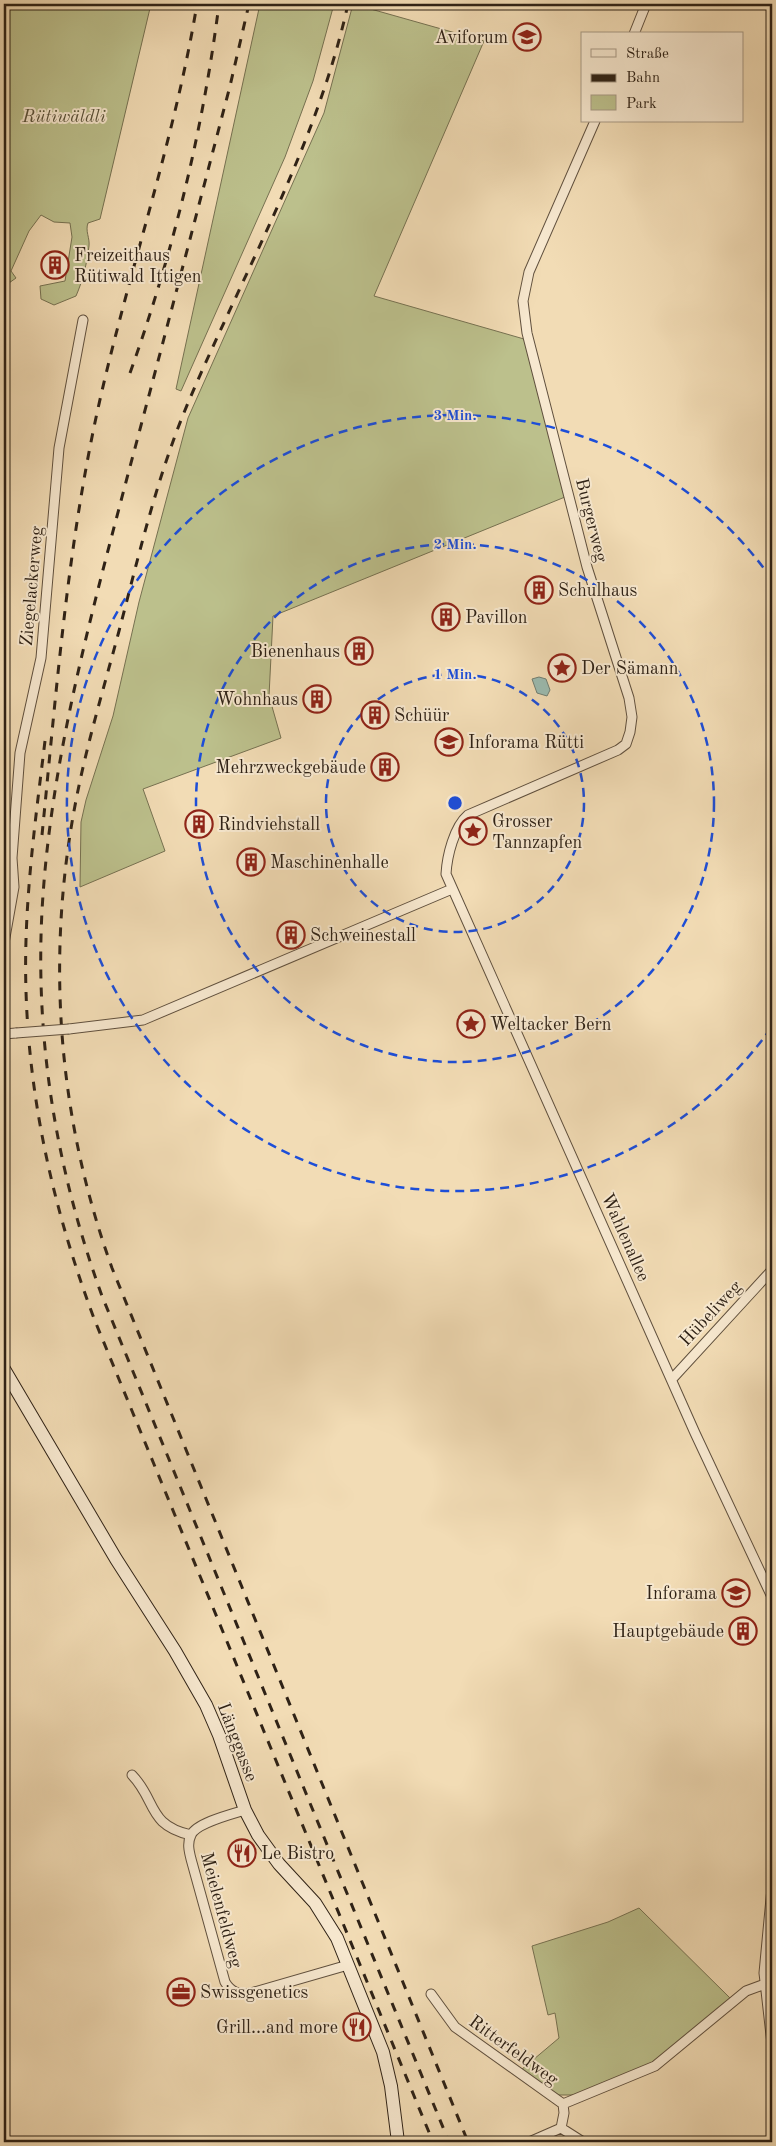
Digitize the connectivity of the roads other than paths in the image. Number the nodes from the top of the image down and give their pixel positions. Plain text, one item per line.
1 (646, 4) edge
2 (635, 32) edge
3 (595, 122) edge
4 (83, 320) dead end
5 (452, 889) junction
6 (4, 943) edge
7 (4, 1034) edge
8 (772, 1270) edge
9 (6, 1377) edge
10 (672, 1379) junction
11 (772, 1597) edge
12 (132, 1775) dead end
13 (245, 1810) junction
14 (191, 1835) junction
15 (772, 1888) edge
16 (348, 1965) junction
17 (772, 1967) edge
18 (764, 1973) junction
19 (765, 1984) junction
20 (431, 1994) dead end
21 (772, 2039) edge
22 (772, 2044) edge
23 (563, 2104) junction
24 (561, 2128) junction
25 (398, 2142) edge
26 (529, 2142) edge
27 (583, 2142) edge

1 - 2 street
3 - 5 street, Burgerweg
4 - 6 street, Ziegelackerweg
5 - 7 street, bridge
5 - 10 street, Wahlenallee
8 - 10 street, Hübeliweg
9 - 13 street, Länggasse
10 - 11 street, Wahlenallee
12 - 14 street
13 - 14 street, Meielenfeldweg
13 - 16 street, Länggasse
14 - 16 street, Meielenfeldweg
15 - 18 street
16 - 25 street, Länggasse
17 - 18 street
18 - 19 street
19 - 21 street
19 - 23 street
20 - 23 street, Ritterfeldweg
21 - 22 street
23 - 24 street
24 - 26 street
24 - 27 street

